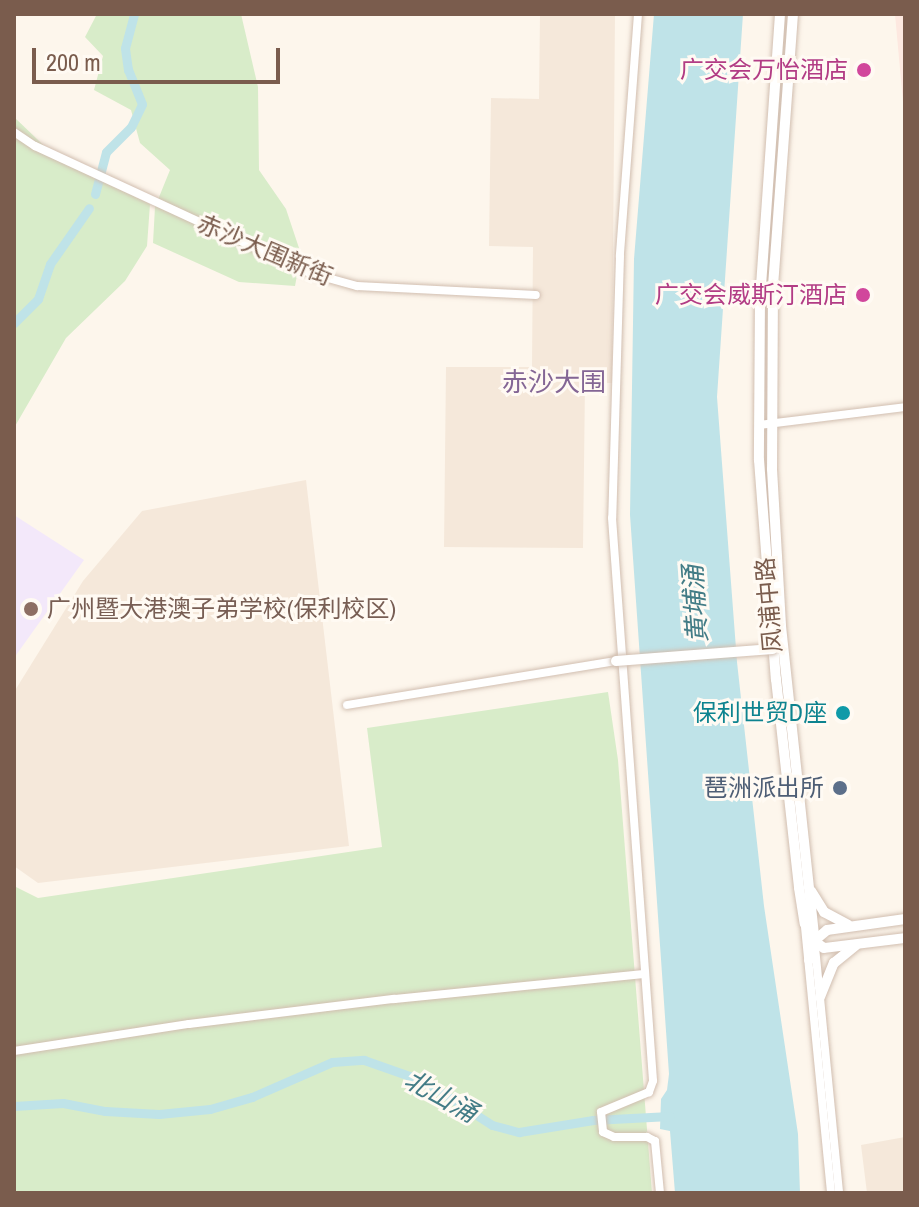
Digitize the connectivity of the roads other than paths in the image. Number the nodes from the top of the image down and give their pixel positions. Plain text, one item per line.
1 (638, 14) edge
2 (780, 14) edge
3 (793, 14) edge
4 (14, 132) edge
5 (536, 295) dead end
6 (905, 407) edge
7 (771, 423) junction
8 (759, 425) junction
9 (773, 649) junction
10 (616, 661) joint
11 (347, 705) dead end
12 (808, 885) junction
13 (905, 919) edge
14 (805, 924) junction
15 (854, 926) junction
16 (905, 938) edge
17 (814, 941) junction
18 (857, 945) junction
19 (809, 960) junction
20 (645, 974) junction
21 (820, 997) junction
22 (14, 1051) edge
23 (660, 1193) edge
24 (831, 1193) edge
25 (839, 1193) edge

1 - 20 street
2 - 8 street, 凤浦中路
3 - 7 street, 凤浦中路
4 - 5 street, 赤沙大围新街
6 - 7 street
7 - 8 street
7 - 12 street, 凤浦中路
8 - 9 street, 凤浦中路
9 - 10 street, bridge
9 - 14 street, 凤浦中路
10 - 11 street
12 - 15 street
12 - 17 street, 凤浦中路
13 - 15 street
14 - 17 street
14 - 19 street, 凤浦中路
15 - 17 street
16 - 18 street
17 - 18 street
17 - 19 street
17 - 21 street, 凤浦中路
18 - 21 street
19 - 24 street, 凤浦中路
20 - 22 street
20 - 23 street
21 - 25 street, 凤浦中路

